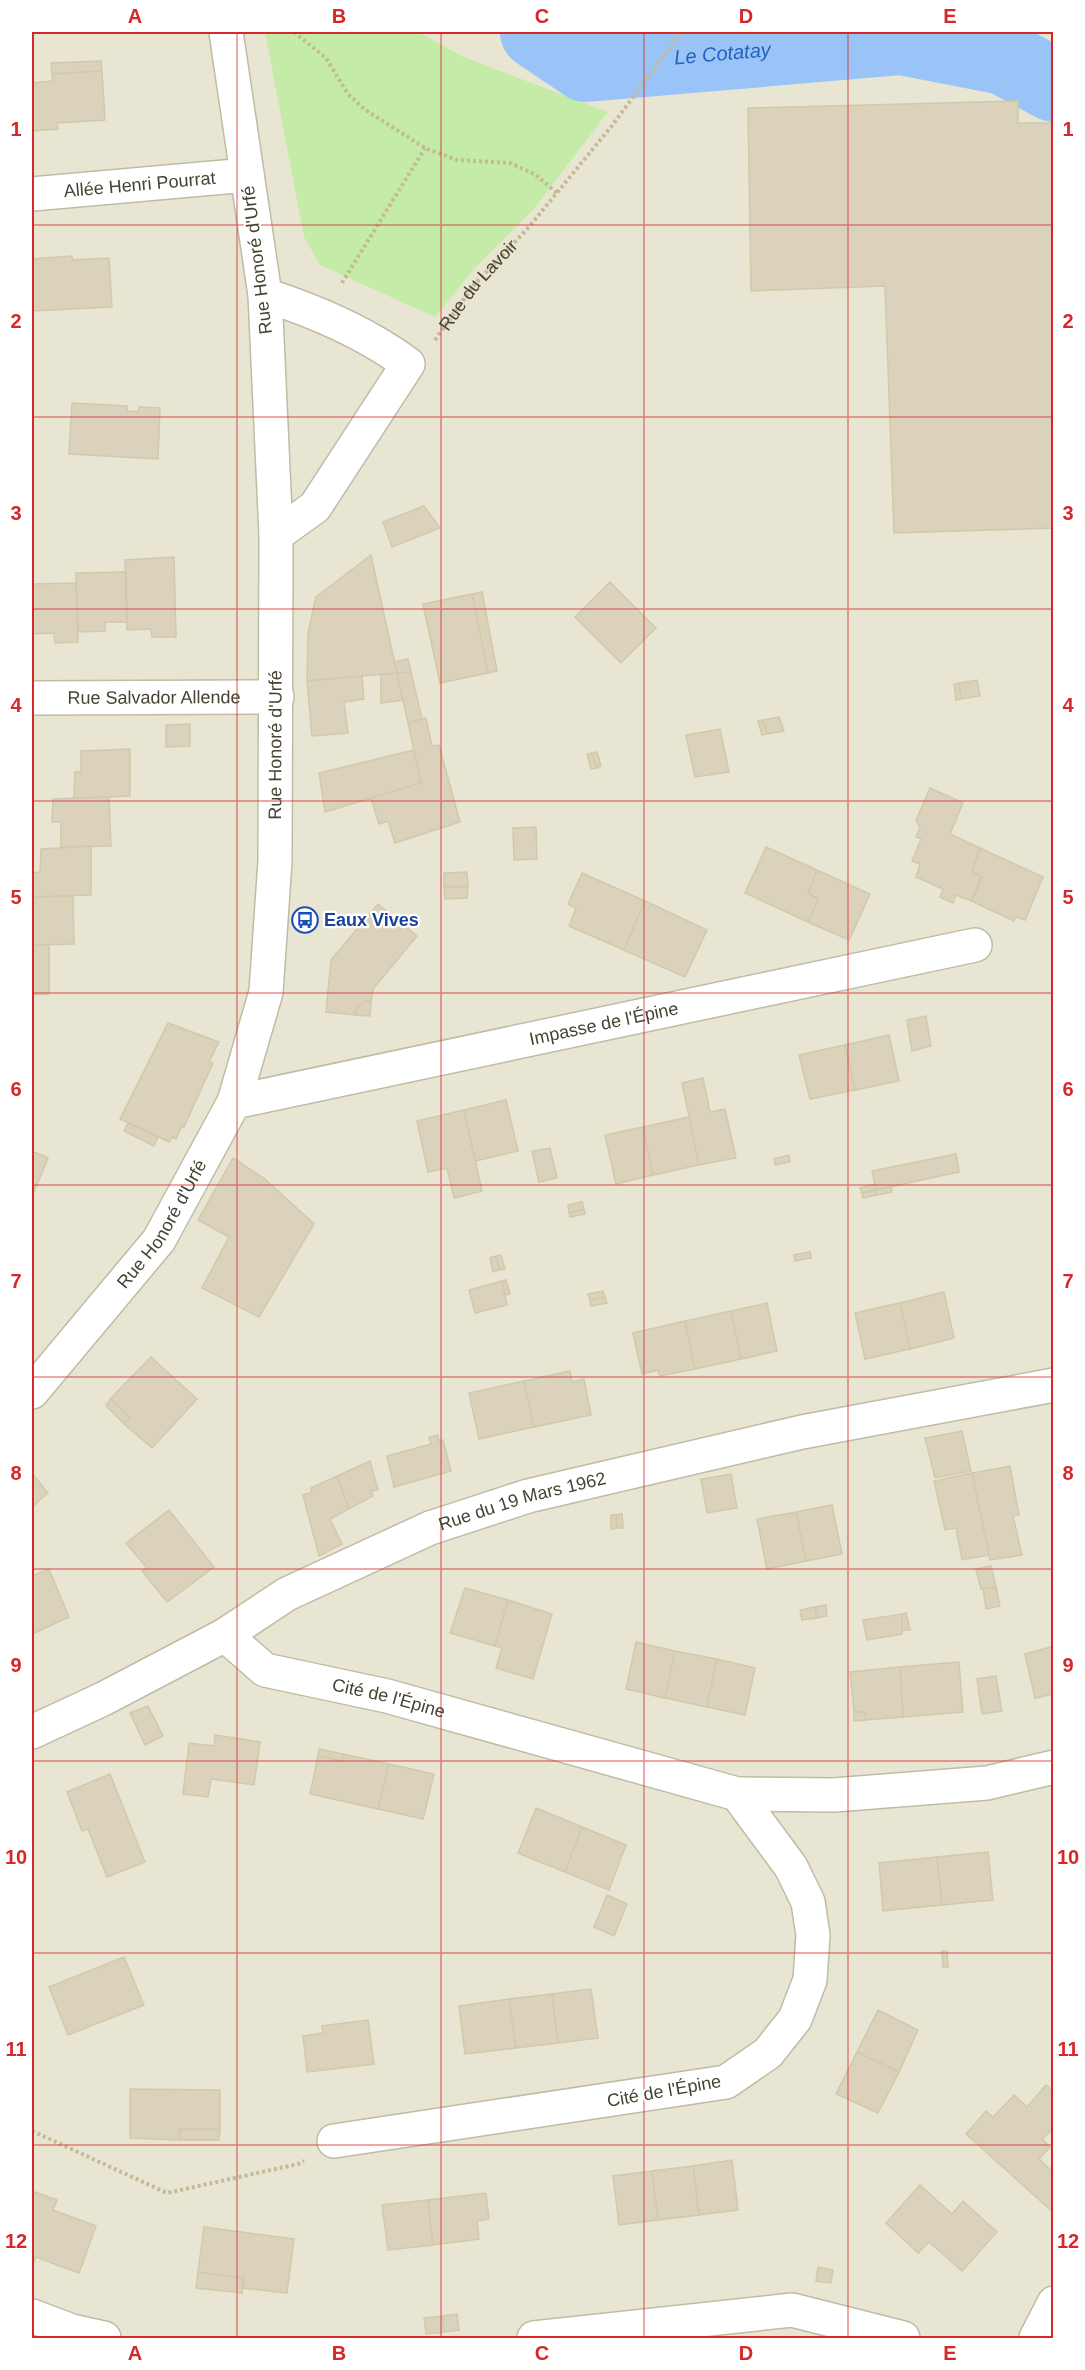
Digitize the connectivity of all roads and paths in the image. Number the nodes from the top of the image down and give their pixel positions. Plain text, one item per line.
1 (226, 32) edge
2 (294, 32) edge
3 (681, 32) edge
4 (425, 148) junction
5 (247, 175) junction
6 (556, 193) junction
7 (32, 194) edge
8 (265, 295) junction
9 (321, 317) junction
10 (408, 364) junction
11 (276, 535) junction
12 (277, 697) junction
13 (35, 707) edge
14 (975, 945) dead end
15 (234, 1102) junction
16 (1053, 1385) edge
17 (32, 1392) edge
18 (225, 1635) junction
19 (32, 1732) edge
20 (1053, 1767) edge
21 (736, 1794) junction
22 (32, 2131) edge
23 (334, 2142) joint
24 (1053, 2303) edge
25 (32, 2316) edge
26 (104, 2338) edge
27 (534, 2338) edge
28 (903, 2338) edge
29 (1036, 2338) edge

1 - 5 street, Rue Honoré d'Urfé
2 - 4 path
3 - 6 path, Rue du Lavoir
4 - 6 path
4 - 9 path
5 - 7 street, Allée Henri Pourrat
5 - 8 street, Rue Honoré d'Urfé
6 - 10 path, Rue du Lavoir
8 - 9 street
8 - 11 street, Rue Honoré d'Urfé
9 - 10 street
10 - 11 street
11 - 12 street, Rue Honoré d'Urfé
12 - 13 street, Rue Salvador Allende
12 - 15 street, Rue Honoré d'Urfé
14 - 15 street, Impasse de l'Épine
15 - 17 street, Rue Honoré d'Urfé
16 - 18 street, Rue du 19 Mars 1962
18 - 19 street, Rue du 19 Mars 1962
18 - 21 street, Cité de l'Épine
20 - 21 street, Cité de l'Épine
21 - 23 street, Cité de l'Épine
22 - 23 path
24 - 29 street
25 - 26 street
27 - 28 street

